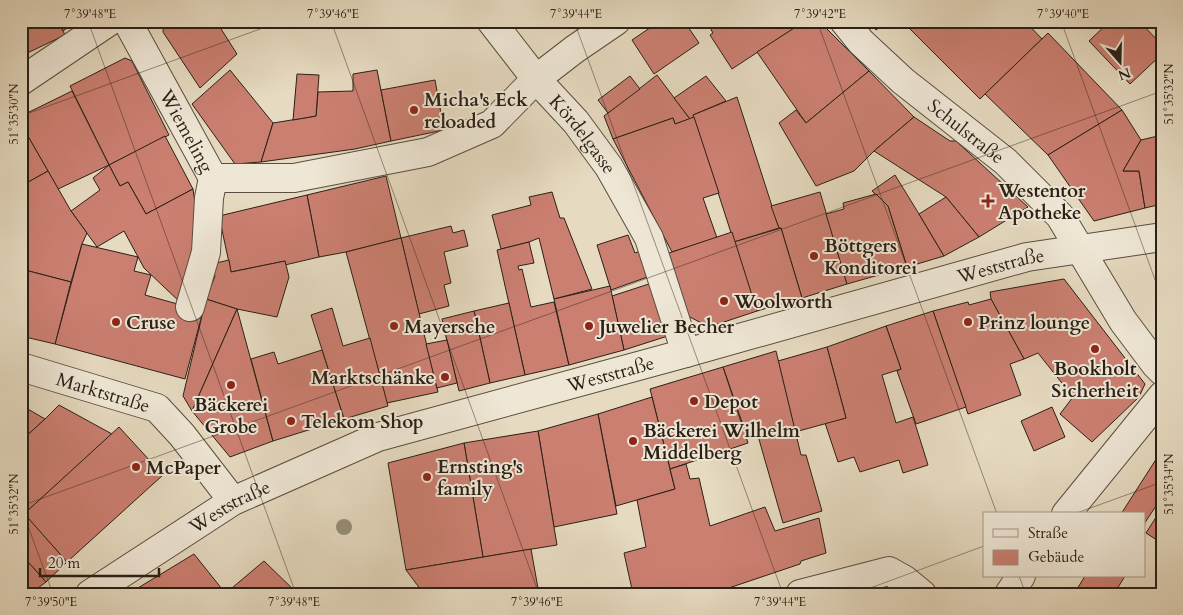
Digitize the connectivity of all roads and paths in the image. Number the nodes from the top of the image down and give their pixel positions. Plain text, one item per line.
1 (110, 21) edge
2 (127, 21) edge
3 (491, 21) edge
4 (616, 21) edge
5 (844, 21) edge
6 (536, 79) junction
7 (21, 81) edge
8 (213, 178) junction
9 (1162, 237) edge
10 (1080, 249) junction
11 (190, 307) dead end
12 (686, 353) junction
13 (21, 367) edge
14 (1162, 371) edge
15 (1162, 396) edge
16 (233, 501) junction
17 (1068, 512) edge
18 (1020, 578) edge
19 (90, 594) edge
20 (800, 594) edge
21 (922, 594) edge
22 (1010, 594) edge

1 - 7 street
2 - 8 street, Wiemeling
3 - 6 street
4 - 6 street
5 - 10 street, Schulstraße
6 - 8 street, Kördelgasse
6 - 12 street, Kördelgasse
8 - 11 street, Wiemeling
9 - 10 street, Weststraße
10 - 12 street, Weststraße
10 - 14 street, Schulstraße
12 - 16 street, Weststraße
13 - 16 street, Marktstraße
15 - 17 street
16 - 19 street, Weststraße
18 - 22 street
20 - 21 street

